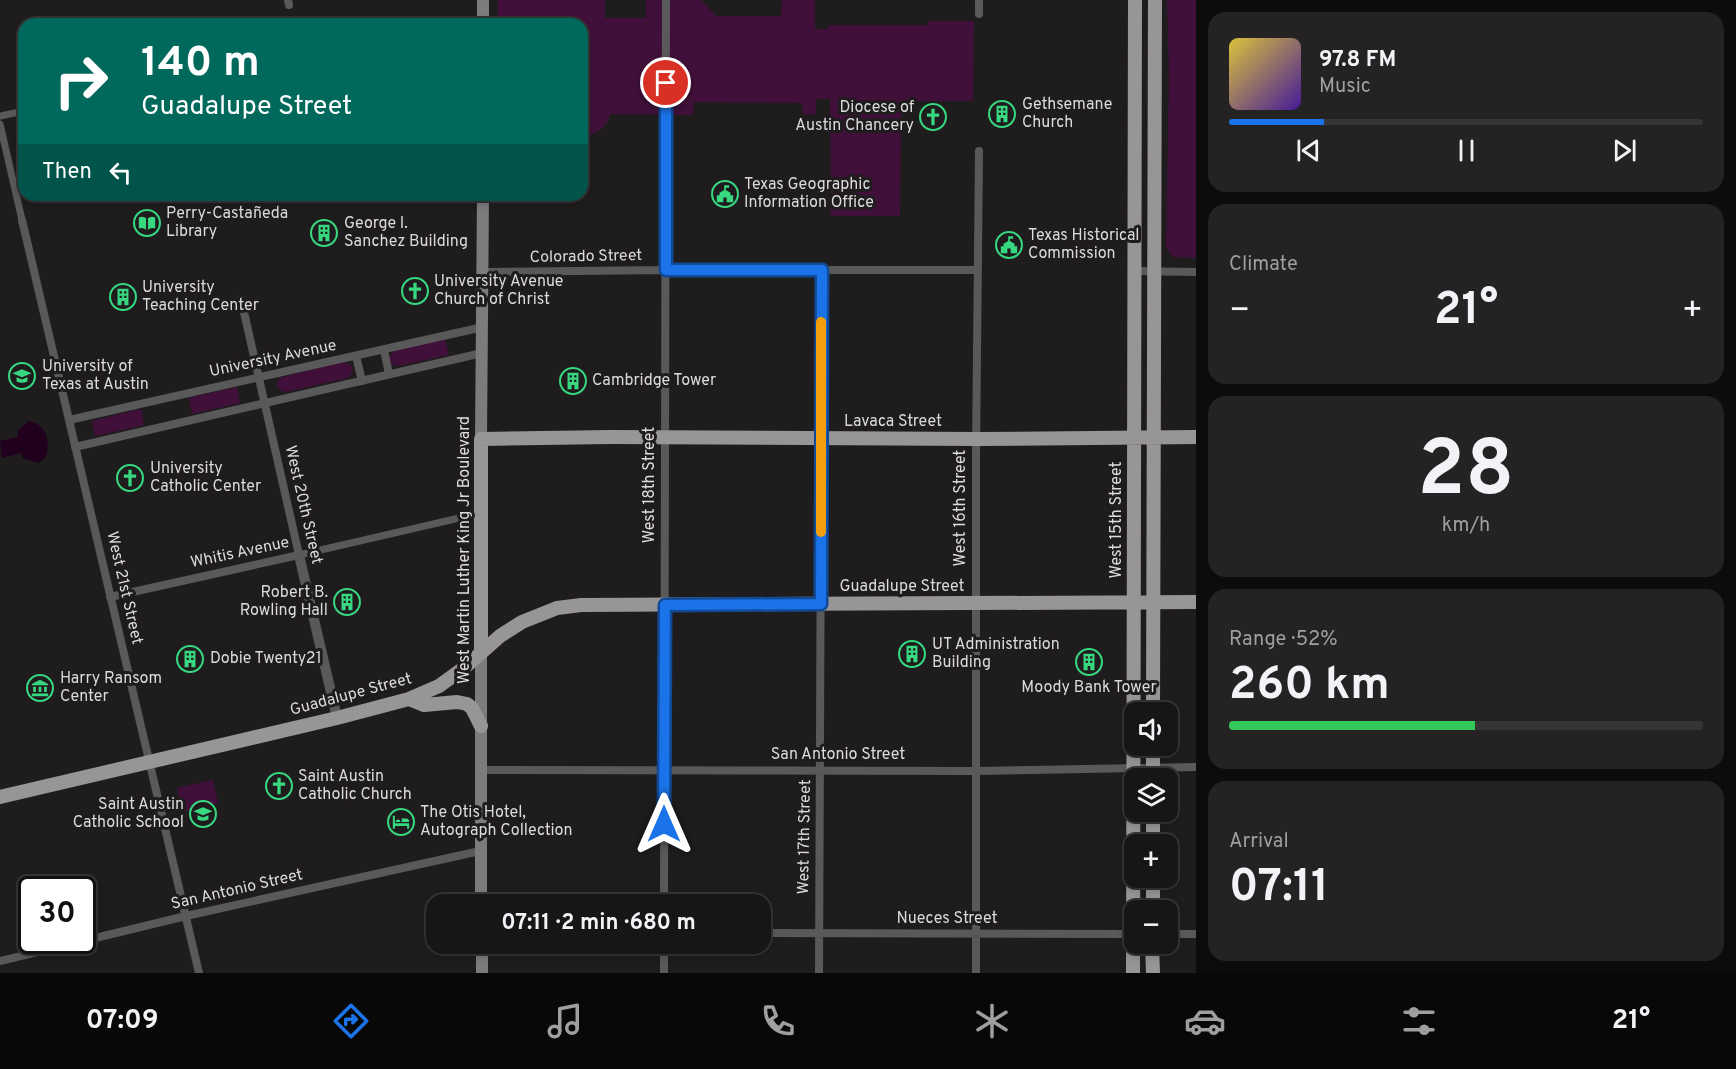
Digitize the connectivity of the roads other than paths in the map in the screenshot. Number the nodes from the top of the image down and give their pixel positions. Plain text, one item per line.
1 (483, 0) edge
2 (666, 0) edge
3 (979, 0) edge
4 (1135, 0) edge
5 (1155, 0) edge
6 (979, 14) dead end
7 (483, 18) edge
8 (1135, 66) junction
9 (1155, 66) junction
10 (18, 112) edge
11 (0, 116) edge
12 (0, 124) edge
13 (979, 151) dead end
14 (483, 201) edge
15 (22, 220) joint
16 (666, 270) junction
17 (822, 270) junction
18 (978, 270) junction
19 (1135, 271) junction
20 (483, 272) junction
21 (1154, 272) junction
22 (1196, 272) edge
23 (241, 299) dead end
24 (483, 327) junction
25 (384, 350) junction
26 (483, 353) junction
27 (356, 356) junction
28 (389, 374) junction
29 (258, 376) junction
30 (362, 381) junction
31 (264, 404) junction
32 (69, 420) junction
33 (1196, 436) edge
34 (1135, 437) junction
35 (1154, 437) junction
36 (666, 438) junction
37 (482, 439) junction
38 (820, 439) junction
39 (976, 439) junction
40 (75, 447) junction
41 (482, 513) junction
42 (299, 555) junction
43 (110, 597) junction
44 (1133, 602) junction
45 (1154, 602) junction
46 (1196, 602) edge
47 (977, 603) junction
48 (821, 604) junction
49 (665, 605) junction
50 (482, 652) junction
51 (409, 699) junction
52 (1153, 702) edge
53 (337, 718) junction
54 (481, 726) junction
55 (149, 763) junction
56 (1196, 767) edge
57 (1124, 768) edge
58 (1134, 768) edge
59 (480, 770) junction
60 (664, 770) junction
61 (1178, 770) edge
62 (820, 771) junction
63 (976, 771) junction
64 (0, 797) edge
65 (1134, 822) edge
66 (480, 851) junction
67 (481, 894) edge
68 (664, 894) edge
69 (1133, 900) edge
70 (186, 916) junction
71 (771, 933) edge
72 (819, 934) junction
73 (976, 934) junction
74 (1124, 934) edge
75 (1178, 934) edge
76 (1196, 934) edge
77 (482, 954) edge
78 (664, 954) edge
79 (1133, 954) edge
80 (1152, 954) edge
81 (0, 961) edge
82 (198, 973) edge
83 (482, 973) edge
84 (664, 973) edge
85 (819, 973) edge
86 (976, 973) edge
87 (1133, 973) edge
88 (1153, 973) edge

1 - 7 main road
2 - 16 street, West 18th Street
3 - 6 street
4 - 8 main road, West 15th Street
5 - 9 main road
8 - 9 street
8 - 19 main road, West 15th Street
9 - 21 main road
10 - 11 street
12 - 15 street
13 - 18 street, West 16th Street
14 - 20 main road, West Martin Luther King Jr Boulevard
15 - 32 street, West 21st Street
16 - 17 street, Colorado Street
16 - 20 street, Colorado Street
16 - 36 street, West 18th Street
17 - 18 street, Colorado Street
17 - 38 street, West 17th Street
18 - 39 street, West 16th Street
19 - 21 street
19 - 34 main road, West 15th Street
20 - 24 main road, West Martin Luther King Jr Boulevard
21 - 22 street
21 - 35 main road
23 - 29 street, West 20th Street
24 - 25 street, University Avenue
24 - 26 main road, West Martin Luther King Jr Boulevard
25 - 27 street, University Avenue
25 - 28 street
26 - 28 street
26 - 37 main road, West Martin Luther King Jr Boulevard
27 - 29 street, University Avenue
27 - 30 street
28 - 30 street
29 - 31 street, West 20th Street
29 - 32 street, University Avenue
30 - 31 street
31 - 40 street
31 - 42 street, West 20th Street
32 - 40 street, West 21st Street
33 - 35 main road, Lavaca Street
34 - 35 main road, Lavaca Street
34 - 39 main road, Lavaca Street
34 - 44 main road, West 15th Street
35 - 45 main road
36 - 37 main road, Lavaca Street
36 - 38 main road, Lavaca Street
36 - 49 street, West 18th Street
37 - 41 main road, West Martin Luther King Jr Boulevard
38 - 39 main road, Lavaca Street
38 - 48 street, West 17th Street
39 - 47 street, West 16th Street
40 - 43 street, West 21st Street
41 - 42 street, Whitis Avenue
41 - 50 main road, West Martin Luther King Jr Boulevard
42 - 43 street, Whitis Avenue
42 - 53 street, West 20th Street
43 - 55 street, West 21st Street
44 - 45 main road, Guadalupe Street
44 - 47 main road, Guadalupe Street
44 - 58 main road, West 15th Street
45 - 46 main road, Guadalupe Street
45 - 52 main road
47 - 48 main road, Guadalupe Street
47 - 63 street, West 16th Street
48 - 49 main road, Guadalupe Street
48 - 62 street, West 17th Street
49 - 50 main road, Guadalupe Street
49 - 60 street, West 18th Street
50 - 51 main road, Guadalupe Street
50 - 54 main road, West Martin Luther King Jr Boulevard
51 - 53 main road, Guadalupe Street
51 - 54 main road
53 - 55 main road, Guadalupe Street
54 - 59 main road, West Martin Luther King Jr Boulevard
55 - 64 main road, Guadalupe Street
55 - 70 street, West 21st Street
56 - 61 street, San Antonio Street
57 - 63 street, San Antonio Street
59 - 60 street, San Antonio Street
59 - 66 main road, West Martin Luther King Jr Boulevard
60 - 62 street, San Antonio Street
60 - 68 street, West 18th Street
62 - 63 street, San Antonio Street
62 - 72 street, West 17th Street
63 - 73 street, West 16th Street
65 - 69 main road, West 15th Street
66 - 67 main road, West Martin Luther King Jr Boulevard
66 - 70 street, San Antonio Street
70 - 81 street, San Antonio Street
70 - 82 street, West 21st Street
71 - 72 street, Nueces Street
72 - 73 street, Nueces Street
72 - 85 street, West 17th Street
73 - 74 street, Nueces Street
73 - 86 street, West 16th Street
75 - 76 street
77 - 83 main road
78 - 84 street
79 - 87 main road, West 15th Street
80 - 88 main road

